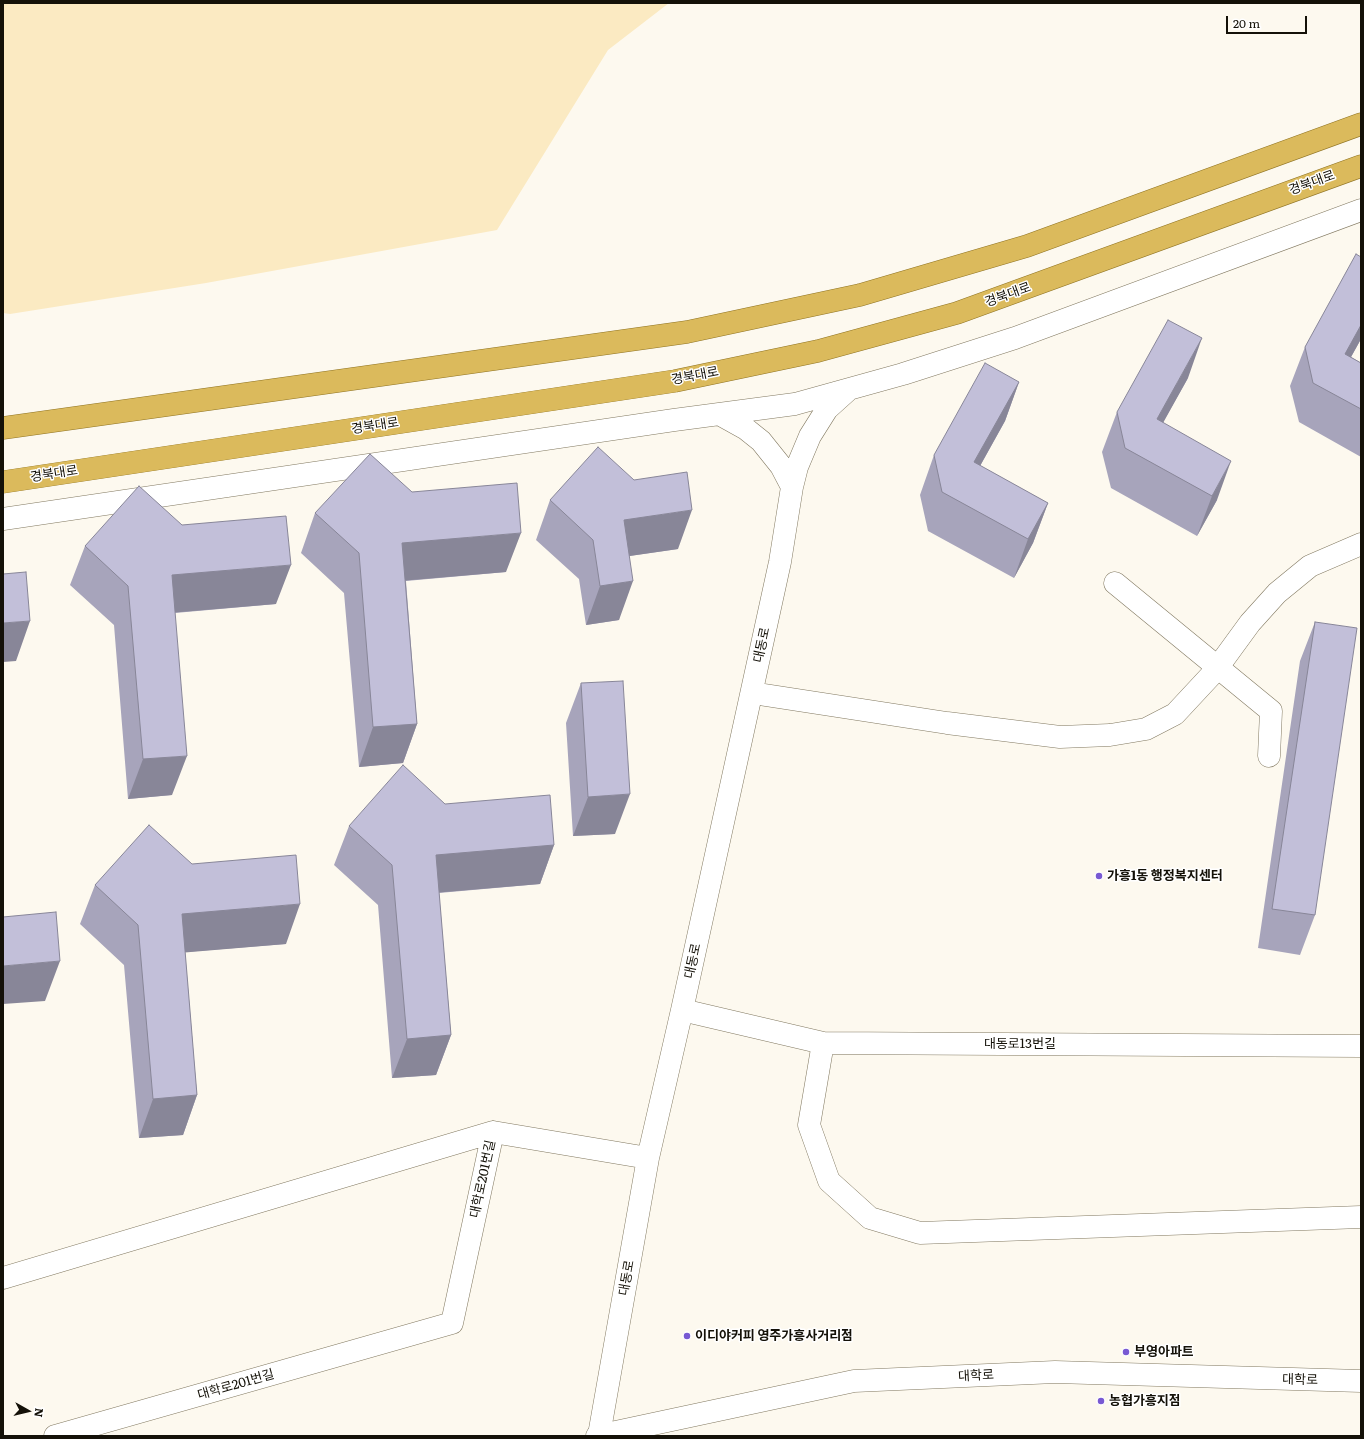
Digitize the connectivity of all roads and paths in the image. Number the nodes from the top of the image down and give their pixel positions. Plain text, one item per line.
1 (1361, 124) edge
2 (1361, 166) edge
3 (1361, 210) edge
4 (849, 389) junction
5 (719, 414) junction
6 (3, 428) edge
7 (3, 482) edge
8 (792, 487) junction
9 (3, 519) edge
10 (1361, 544) edge
11 (1115, 583) dead end
12 (1218, 667) junction
13 (752, 693) junction
14 (1269, 756) dead end
15 (682, 1010) junction
16 (823, 1043) junction
17 (1361, 1046) edge
18 (493, 1132) junction
19 (648, 1158) junction
20 (1361, 1217) edge
21 (3, 1278) edge
22 (1361, 1381) edge
23 (55, 1436) edge
24 (598, 1436) edge

1 - 6 highway
2 - 7 highway, 경북대로
3 - 4 street
4 - 5 street
4 - 8 street, 대동로
5 - 8 street
5 - 9 street
8 - 13 street, 대동로
10 - 12 street
11 - 12 street
12 - 13 street
12 - 14 street
13 - 15 street, 대동로
15 - 16 street, 대동로13번길
15 - 19 street, 대동로
16 - 17 street, 대동로13번길
16 - 20 street
18 - 19 street
18 - 21 street, 대학로201번길
18 - 23 street, 대학로201번길
19 - 24 street, 대동로
22 - 24 street, 대학로

